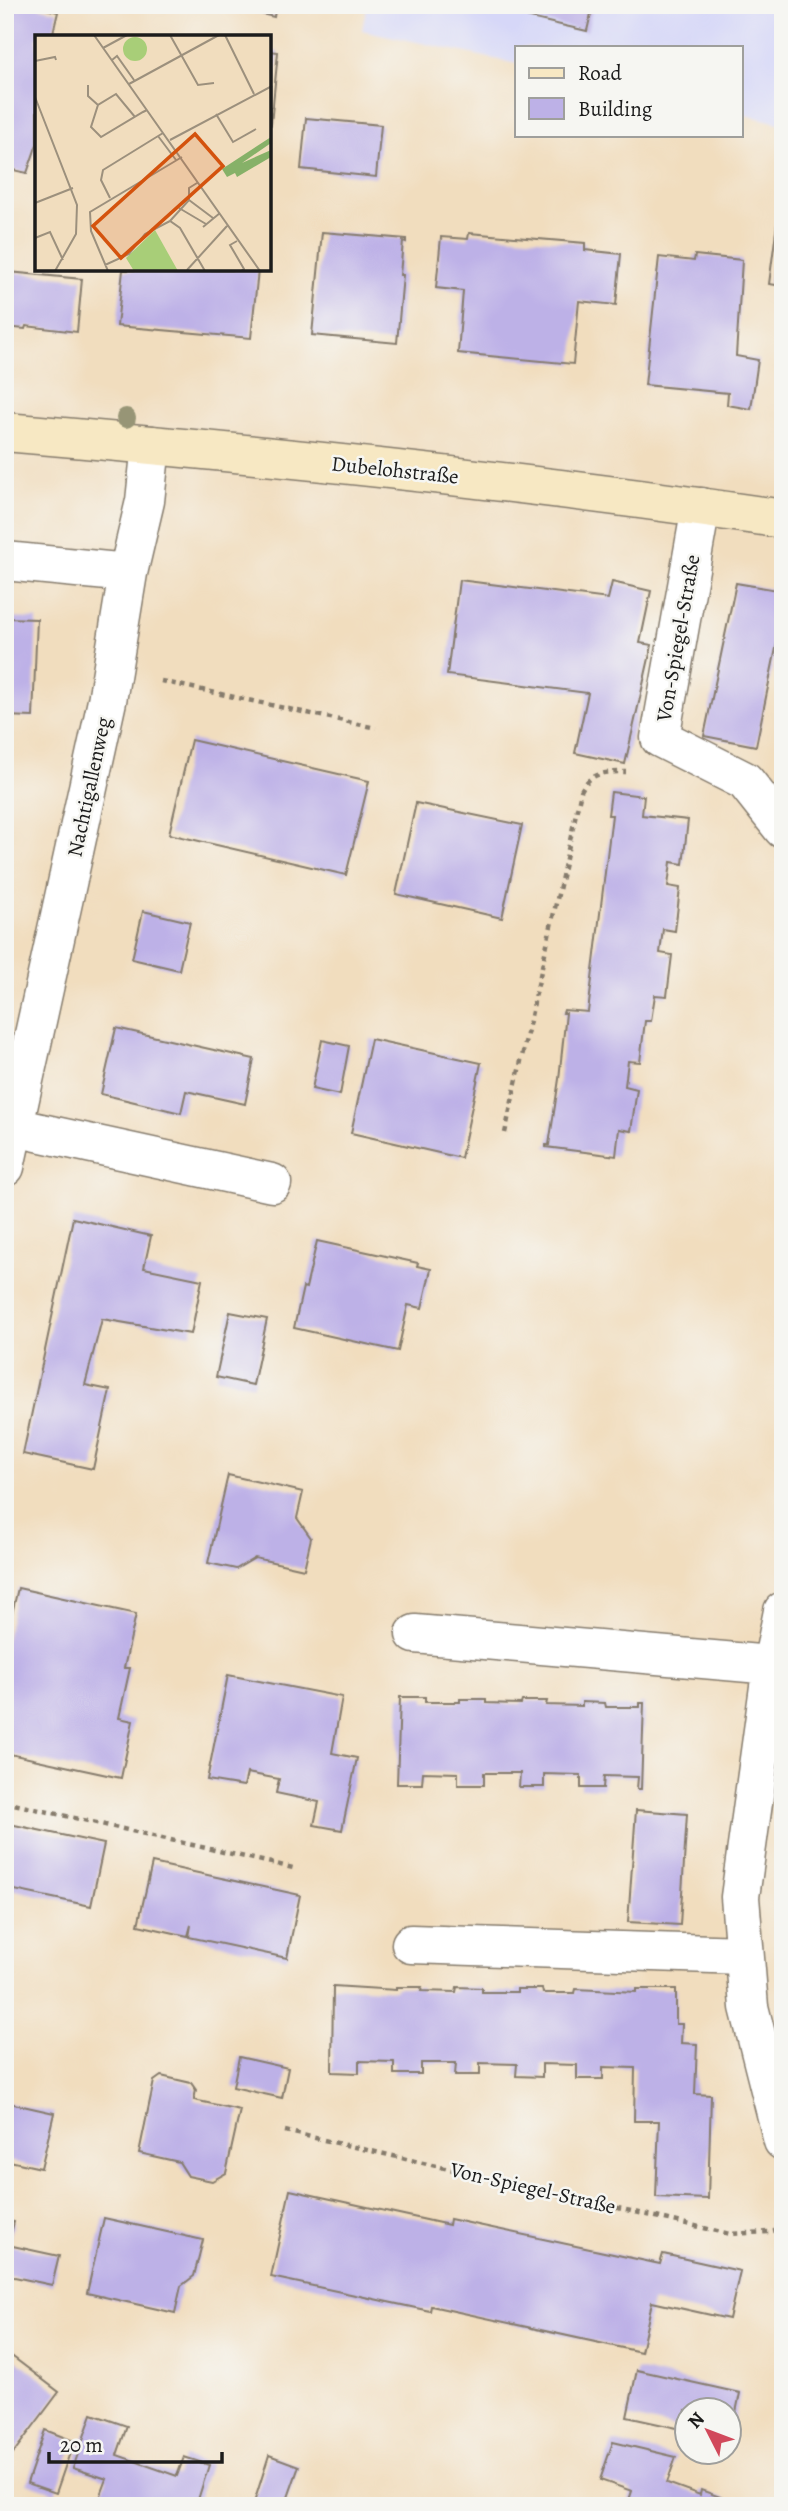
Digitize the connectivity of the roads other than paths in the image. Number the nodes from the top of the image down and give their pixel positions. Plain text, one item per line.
1 (5, 432) edge
2 (151, 444) junction
3 (701, 507) junction
4 (783, 519) edge
5 (5, 561) edge
6 (128, 573) junction
7 (783, 829) edge
8 (15, 1127) junction
9 (5, 1167) edge
10 (272, 1183) dead end
11 (783, 1611) edge
12 (415, 1634) dead end
13 (772, 1665) junction
14 (411, 1944) dead end
15 (743, 1955) junction
16 (783, 2141) edge

1 - 2 main road, Dubelohstraße
2 - 3 main road, Dubelohstraße
2 - 6 street, Nachtigallenweg
3 - 4 main road, Dubelohstraße
3 - 7 street, Von-Spiegel-Straße
5 - 6 street
6 - 8 street, Nachtigallenweg
8 - 9 street, Nachtigallenweg
8 - 10 street
11 - 13 street
12 - 13 street
13 - 15 street
14 - 15 street
15 - 16 street

